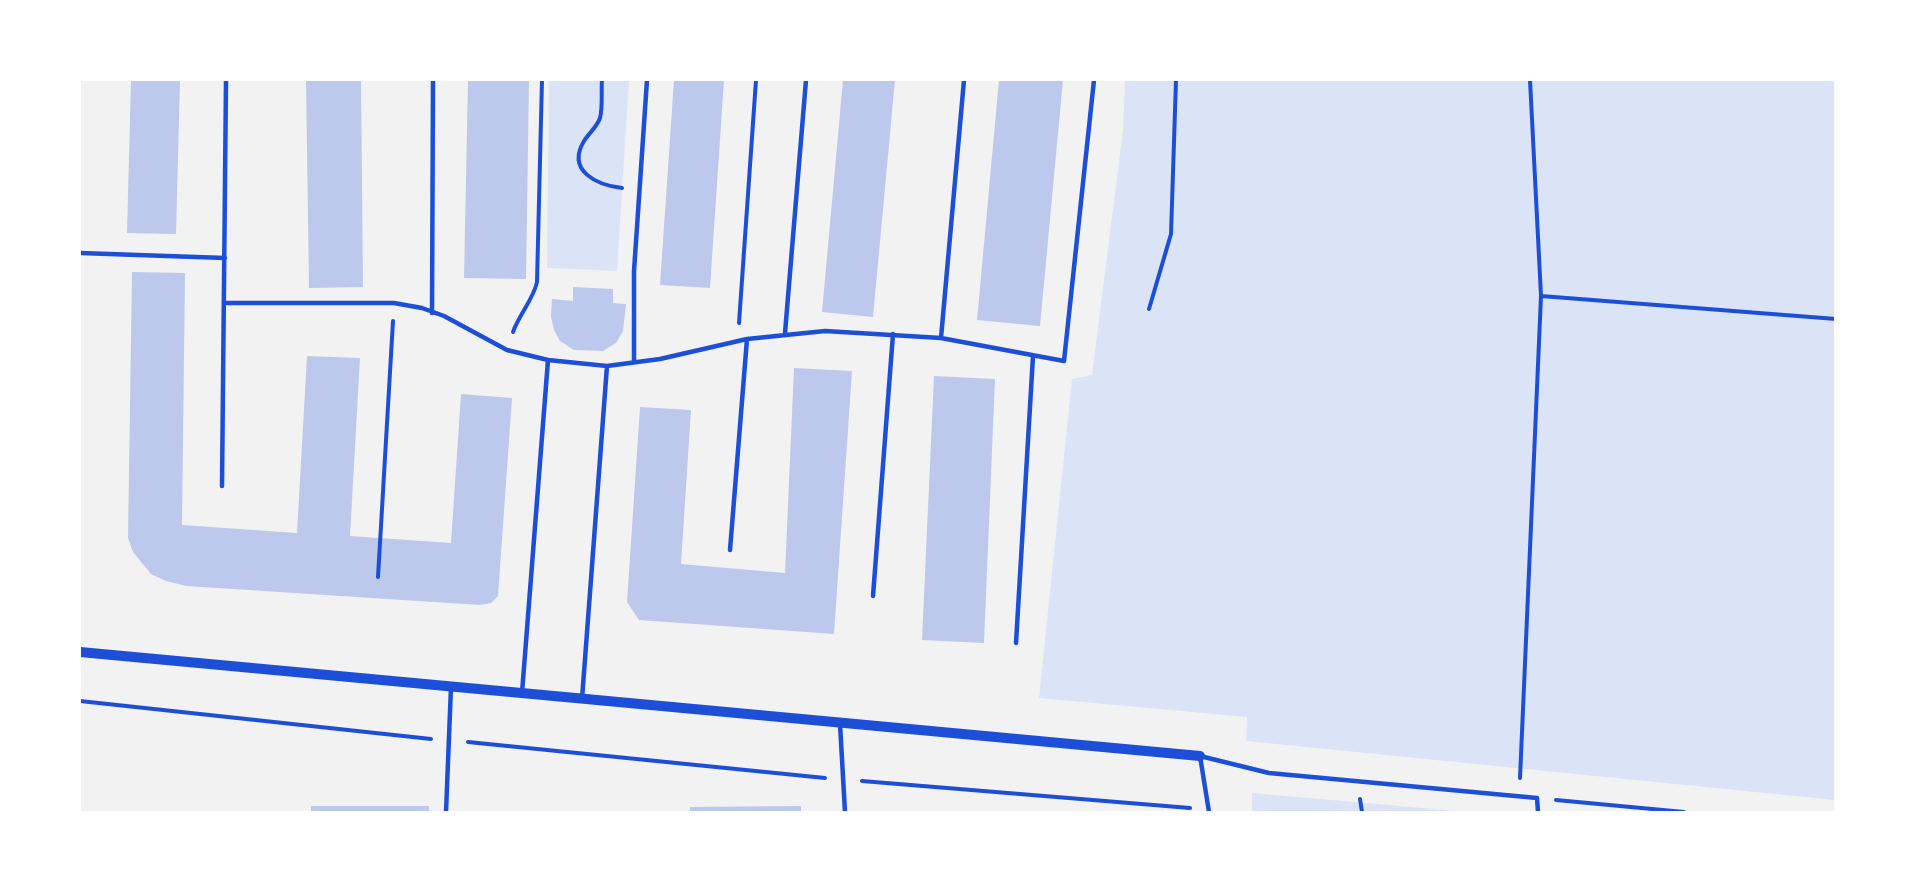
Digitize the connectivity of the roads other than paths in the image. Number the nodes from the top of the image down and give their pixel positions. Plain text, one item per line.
1 (226, 80) edge
2 (434, 80) edge
3 (647, 80) edge
4 (806, 80) edge
5 (964, 80) edge
6 (1094, 80) edge
7 (80, 253) edge
8 (225, 258) junction
9 (225, 303) junction
10 (432, 313) junction
11 (785, 333) junction
12 (893, 334) junction
13 (941, 338) junction
14 (747, 339) junction
15 (1033, 356) junction
16 (548, 360) junction
17 (634, 362) junction
18 (607, 366) junction
19 (222, 486) dead end
20 (730, 550) dead end
21 (873, 596) dead end
22 (1016, 643) dead end
23 (80, 652) edge
24 (451, 687) junction
25 (522, 694) junction
26 (582, 699) junction
27 (840, 724) junction
28 (1200, 756) junction
29 (1209, 811) edge
30 (446, 813) edge
31 (845, 813) edge
32 (1538, 813) edge

1 - 8 lane
2 - 10 lane
3 - 17 lane
4 - 11 lane
5 - 13 lane
6 - 15 lane
7 - 8 lane
8 - 9 lane
9 - 10 lane
9 - 19 lane
10 - 16 lane
11 - 12 lane
11 - 14 lane
12 - 13 lane
12 - 21 lane
13 - 15 lane
14 - 17 lane
14 - 20 lane
15 - 22 lane
16 - 18 lane
16 - 25 lane
17 - 18 lane
18 - 26 lane
23 - 24 street
24 - 25 street
24 - 30 lane
25 - 26 street
26 - 27 street
27 - 28 street
27 - 31 lane
28 - 29 lane
28 - 32 lane

